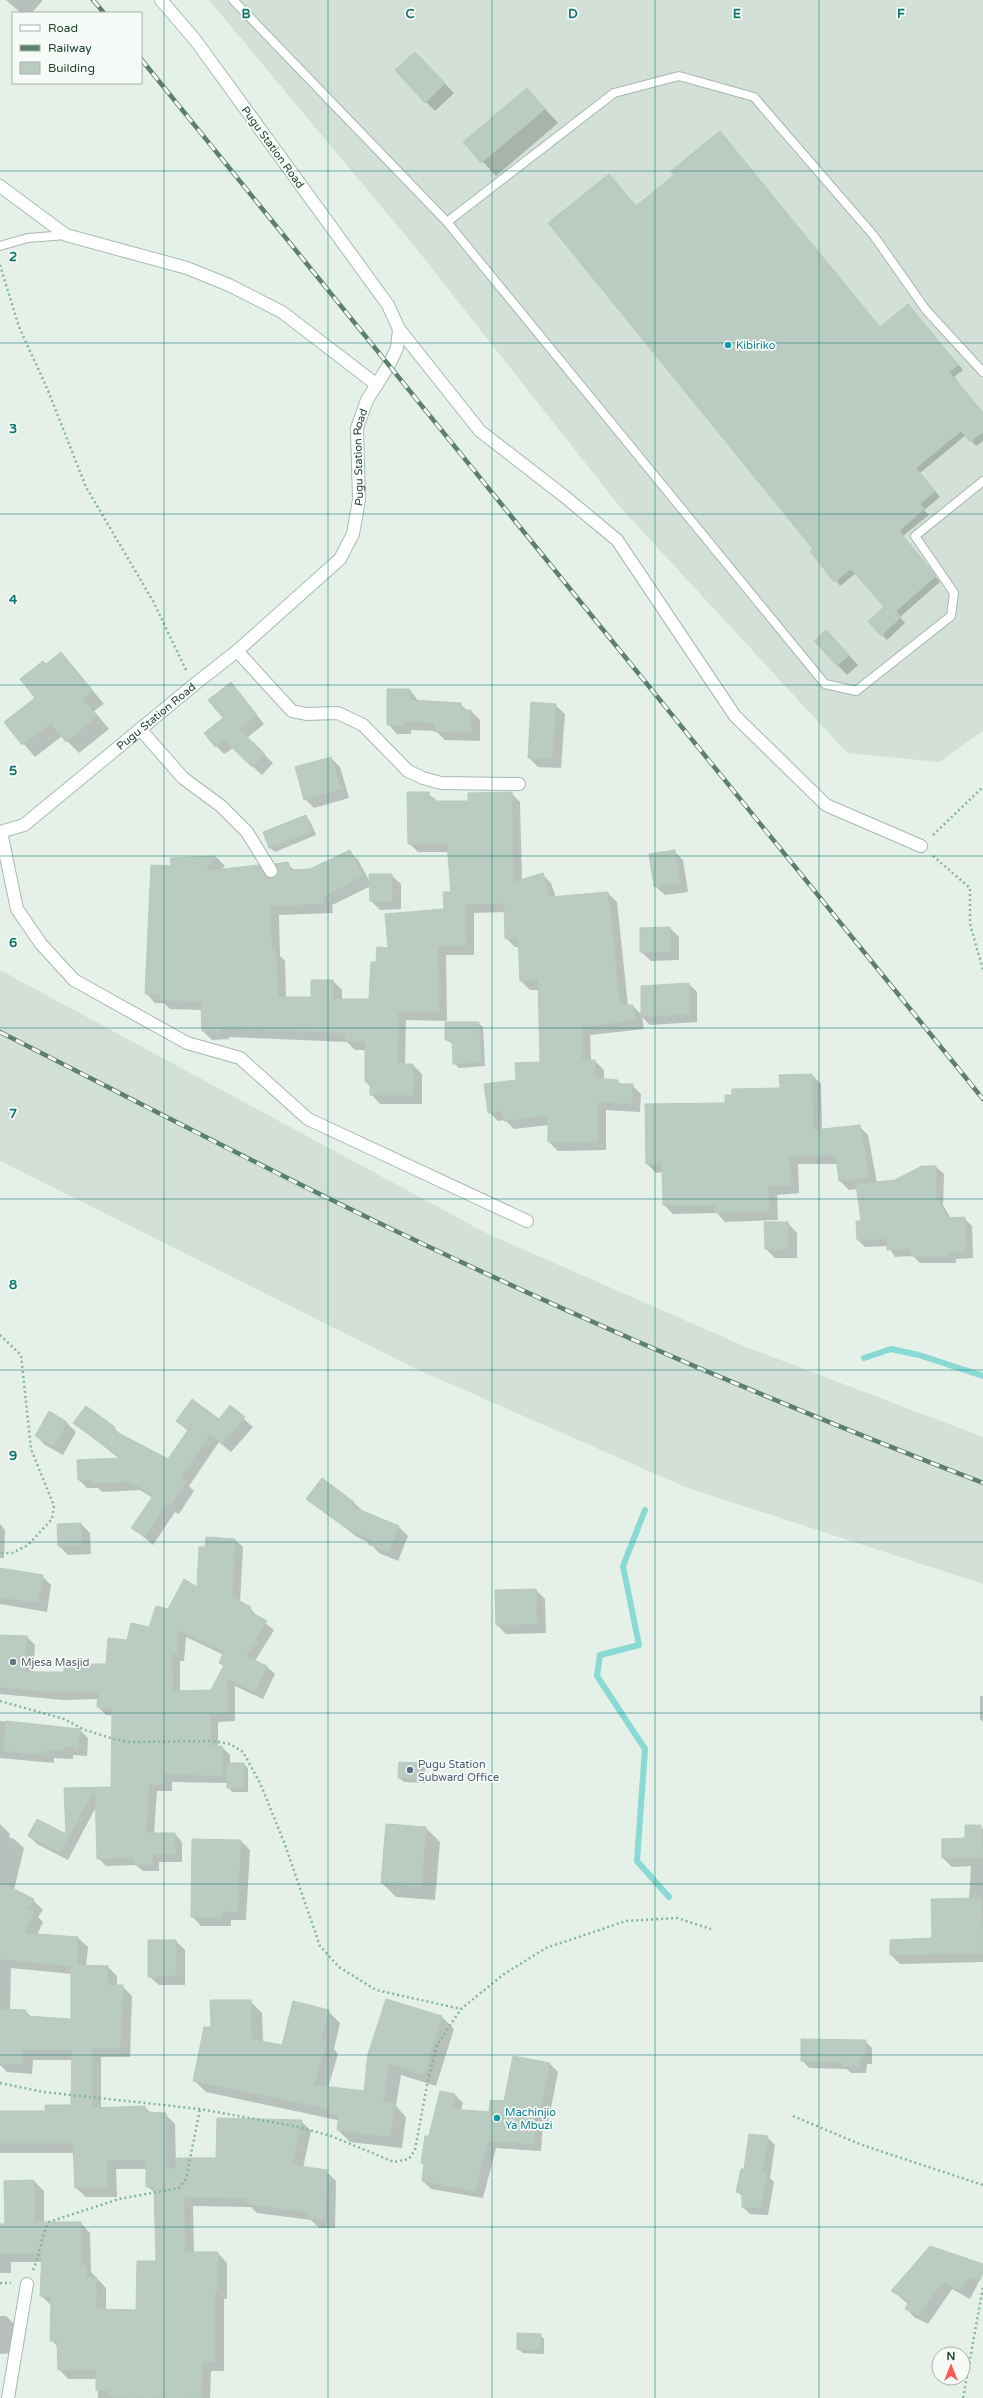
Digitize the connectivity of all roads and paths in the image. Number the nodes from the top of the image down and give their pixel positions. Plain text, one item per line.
1 (161, 0) edge
2 (233, 0) edge
3 (0, 186) edge
4 (447, 222) junction
5 (66, 235) junction
6 (0, 246) edge
7 (0, 265) edge
8 (399, 329) junction
9 (983, 372) edge
10 (377, 385) junction
11 (983, 481) edge
12 (237, 652) junction
13 (194, 684) junction
14 (140, 729) junction
15 (518, 784) dead end
16 (983, 787) edge
17 (1, 832) edge
18 (922, 846) junction
19 (271, 871) dead end
20 (983, 970) edge
21 (527, 1221) dead end
22 (0, 1335) edge
23 (0, 1554) edge
24 (0, 1701) edge
25 (711, 1929) dead end
26 (461, 2009) junction
27 (0, 2083) edge
28 (200, 2109) junction
29 (793, 2116) dead end
30 (983, 2184) edge
31 (27, 2284) joint
32 (983, 2287) edge
33 (8, 2398) edge
34 (963, 2398) edge

1 - 8 street, Pugu Station Road
2 - 4 lane
3 - 5 street
4 - 9 lane
4 - 11 lane
5 - 6 lane
5 - 10 street
7 - 13 path
8 - 10 street, Pugu Station Road
8 - 18 street
10 - 12 street, Pugu Station Road
12 - 13 street, Pugu Station Road
12 - 15 street
13 - 14 street, Pugu Station Road
14 - 17 street, Pugu Station Road
14 - 19 street
16 - 18 path
17 - 21 street
18 - 20 path
22 - 23 path
24 - 26 path
25 - 26 path
26 - 28 path
27 - 28 path
28 - 31 path
29 - 30 path
31 - 33 street
32 - 34 path

